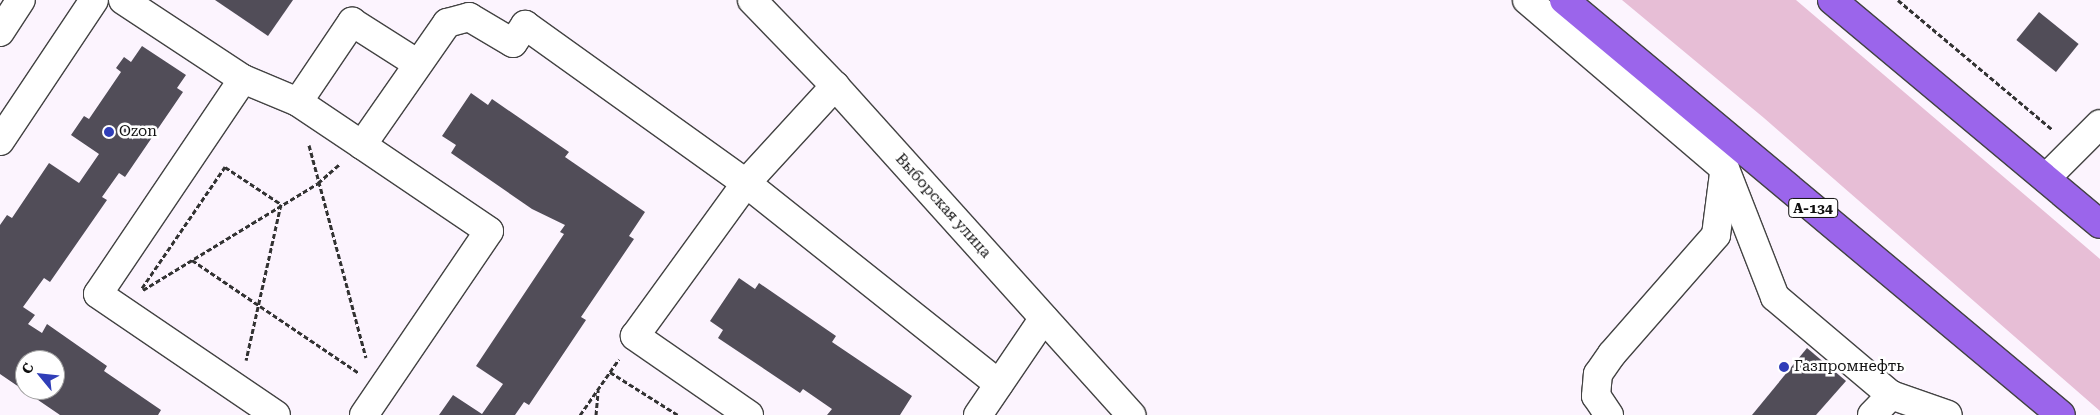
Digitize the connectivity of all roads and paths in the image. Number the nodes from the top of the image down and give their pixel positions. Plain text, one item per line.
1 (21, 0) edge
2 (94, 0) edge
3 (123, 0) edge
4 (752, 0) edge
5 (1527, 0) edge
6 (1564, 0) edge
7 (1832, 0) edge
8 (1898, 0) edge
9 (0, 32) edge
10 (418, 64) junction
11 (243, 79) junction
12 (835, 86) junction
13 (298, 102) junction
14 (2100, 124) edge
15 (0, 141) edge
16 (362, 145) junction
17 (2073, 147) junction
18 (1724, 169) junction
19 (2046, 178) junction
20 (318, 183) junction
21 (746, 183) junction
22 (281, 204) junction
23 (2100, 224) edge
24 (192, 260) junction
25 (259, 308) junction
26 (1044, 318) junction
27 (635, 336) junction
28 (610, 372) junction
29 (999, 384) junction
30 (238, 389) junction
31 (598, 390) junction
32 (1891, 395) junction
33 (371, 397) edge
34 (272, 414) edge
35 (580, 415) edge
36 (596, 415) edge
37 (678, 415) edge
38 (749, 415) edge
39 (978, 415) edge
40 (1131, 415) edge
41 (1609, 415) edge
42 (1872, 415) edge
43 (1948, 415) edge
44 (2061, 415) edge

1 - 9 street
2 - 15 street
3 - 11 street
4 - 12 street, Выборская улица
5 - 18 street
6 - 44 highway, А-134
7 - 19 highway
8 - 17 path
10 - 13 street
10 - 16 street
10 - 21 street
11 - 13 street
11 - 30 street
12 - 21 street
12 - 26 street, Выборская улица
13 - 16 street
13 - 20 path
14 - 17 street
16 - 20 path
16 - 33 street
17 - 19 street
18 - 32 street
18 - 41 street
19 - 23 highway
20 - 22 path
20 - 33 path
21 - 27 street
21 - 29 street
22 - 24 path
22 - 24 path
22 - 25 path
24 - 25 path
25 - 30 path
25 - 33 path
26 - 29 street
26 - 40 street, Выборская улица
27 - 28 path
27 - 38 street
28 - 31 path
28 - 37 path
29 - 39 street
30 - 34 street
31 - 35 path
31 - 36 path
32 - 42 street
32 - 43 street

